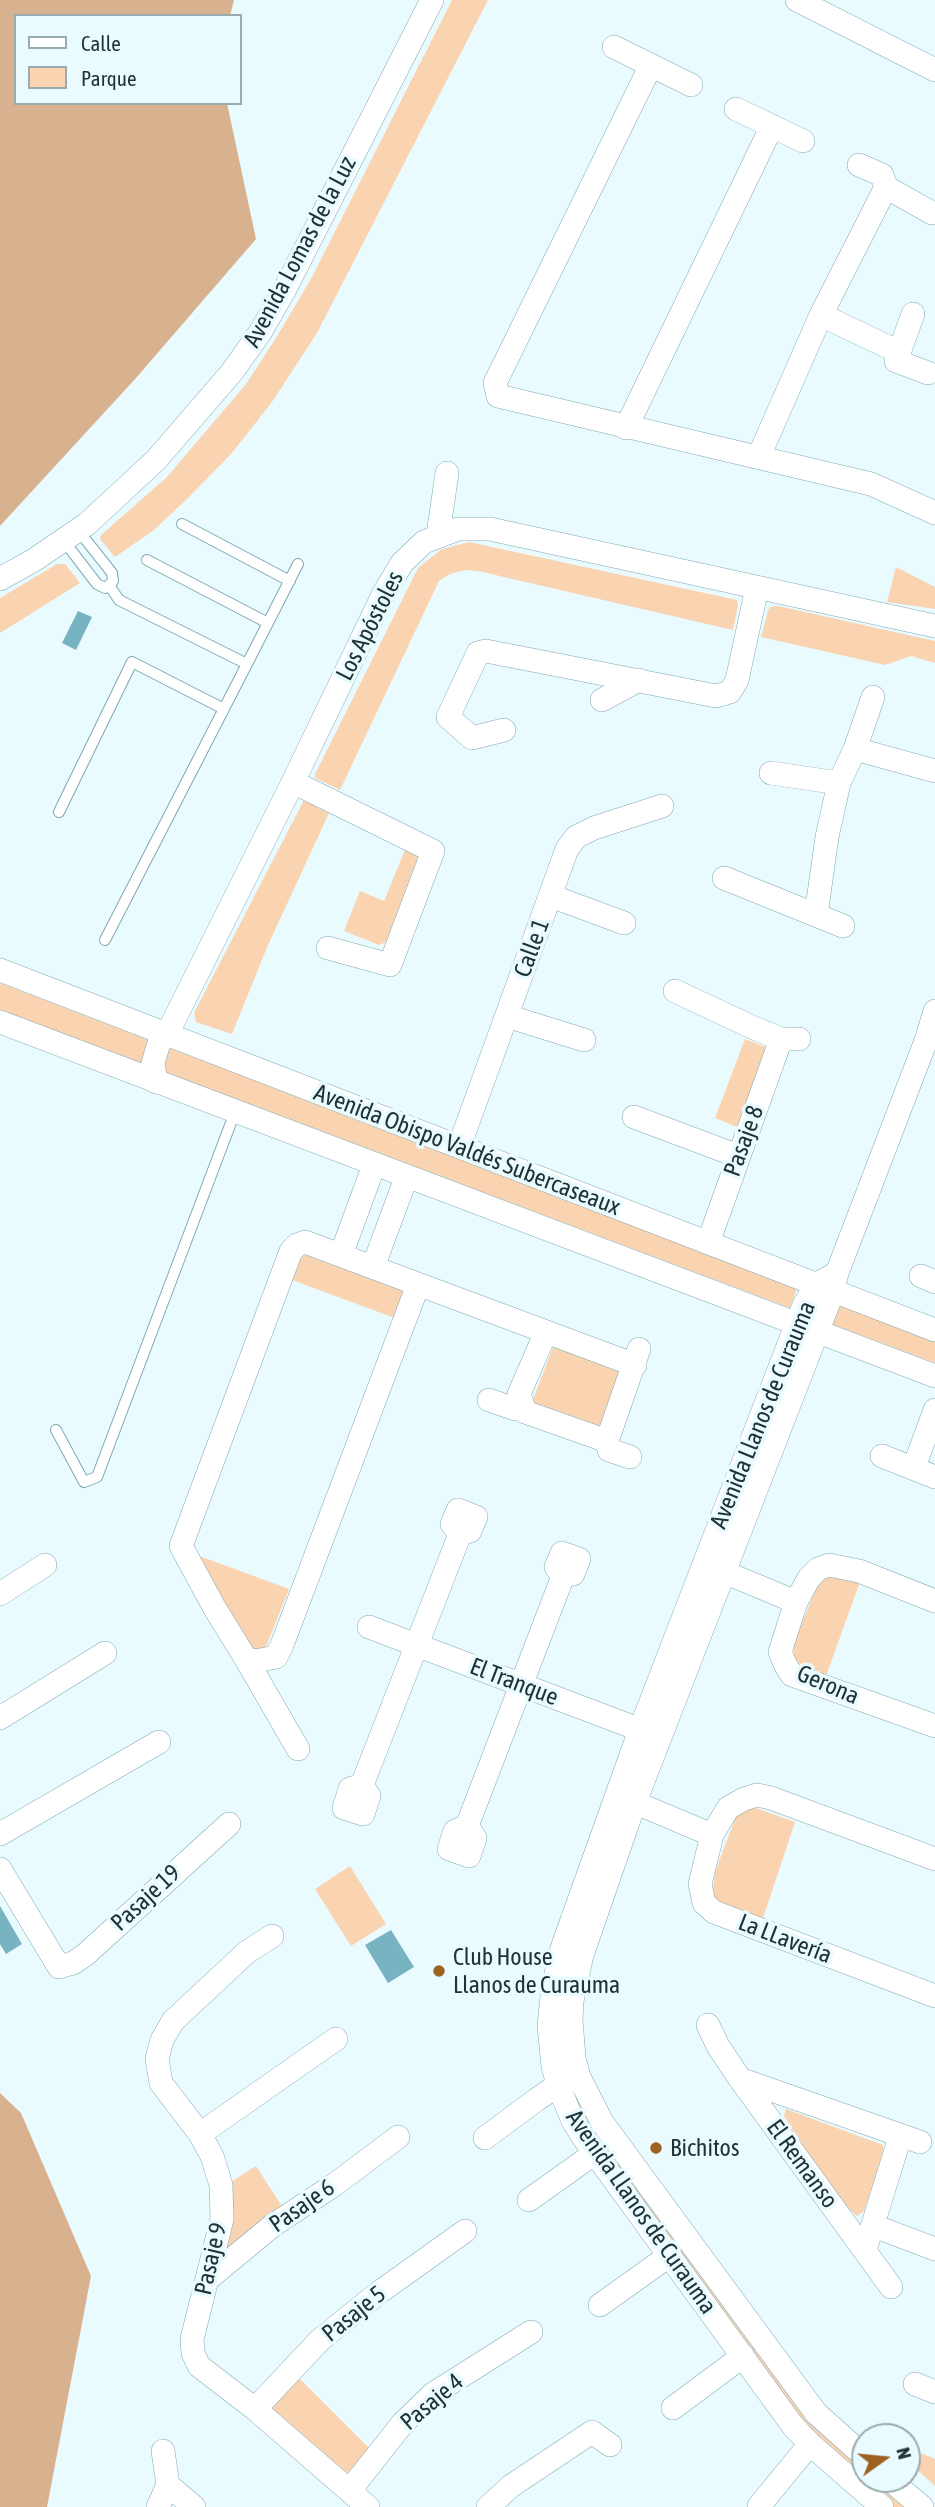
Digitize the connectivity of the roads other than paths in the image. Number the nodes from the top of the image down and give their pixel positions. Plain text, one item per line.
1 (432, 0) edge
2 (797, 0) edge
3 (614, 47) dead end
4 (651, 65) junction
5 (935, 70) edge
6 (691, 85) dead end
7 (736, 109) dead end
8 (772, 126) junction
9 (803, 141) dead end
10 (859, 165) dead end
11 (886, 187) junction
12 (934, 213) edge
13 (913, 314) dead end
14 (821, 315) junction
15 (899, 352) junction
16 (928, 373) dead end
17 (626, 428) junction
18 (759, 456) junction
19 (447, 473) dead end
20 (935, 513) edge
21 (182, 524) dead end
22 (438, 535) junction
23 (71, 536) junction
24 (147, 560) dead end
25 (298, 564) dead end
26 (0, 579) edge
27 (290, 581) junction
28 (109, 585) junction
29 (757, 588) junction
30 (268, 623) junction
31 (935, 626) edge
32 (247, 664) junction
33 (639, 680) junction
34 (873, 697) dead end
35 (602, 700) dead end
36 (224, 709) junction
37 (504, 730) dead end
38 (855, 749) junction
39 (935, 771) edge
40 (771, 774) dead end
41 (293, 782) junction
42 (839, 783) junction
43 (662, 806) dead end
44 (59, 812) dead end
45 (724, 878) dead end
46 (551, 895) junction
47 (816, 915) junction
48 (625, 923) dead end
49 (843, 926) dead end
50 (105, 940) dead end
51 (328, 948) dead end
52 (0, 970) edge
53 (675, 991) dead end
54 (935, 1011) edge
55 (507, 1016) junction
56 (0, 1022) edge
57 (167, 1034) junction
58 (584, 1040) dead end
59 (156, 1082) junction
60 (235, 1112) junction
61 (634, 1117) dead end
62 (459, 1147) junction
63 (738, 1156) junction
64 (374, 1166) junction
65 (406, 1178) junction
66 (708, 1243) junction
67 (341, 1255) junction
68 (373, 1268) junction
69 (829, 1283) junction
70 (418, 1285) junction
71 (796, 1322) junction
72 (935, 1330) edge
73 (818, 1331) junction
74 (546, 1332) junction
75 (935, 1376) edge
76 (489, 1400) dead end
77 (523, 1406) junction
78 (935, 1409) edge
79 (56, 1430) dead end
80 (607, 1441) junction
81 (882, 1456) dead end
82 (630, 1457) dead end
83 (925, 1472) edge
84 (460, 1534) dead end
85 (46, 1565) dead end
86 (714, 1568) junction
87 (563, 1576) dead end
88 (0, 1594) edge
89 (935, 1601) edge
90 (796, 1602) junction
91 (369, 1627) dead end
92 (418, 1646) junction
93 (105, 1653) dead end
94 (246, 1659) junction
95 (522, 1685) junction
96 (0, 1718) edge
97 (935, 1726) edge
98 (649, 1733) junction
99 (159, 1742) dead end
100 (298, 1749) dead end
101 (362, 1785) dead end
102 (625, 1798) junction
103 (229, 1824) dead end
104 (467, 1826) dead end
105 (0, 1834) edge
106 (712, 1835) junction
107 (935, 1859) edge
108 (0, 1869) edge
109 (272, 1936) dead end
110 (935, 1996) edge
111 (708, 2025) dead end
112 (336, 2039) dead end
113 (740, 2079) junction
114 (568, 2081) junction
115 (200, 2134) junction
116 (398, 2137) dead end
117 (485, 2138) dead end
118 (595, 2153) junction
119 (529, 2200) dead end
120 (874, 2226) junction
121 (465, 2231) dead end
122 (935, 2249) edge
123 (865, 2250) junction
124 (670, 2255) junction
125 (208, 2278) junction
126 (891, 2287) dead end
127 (600, 2305) dead end
128 (531, 2332) dead end
129 (743, 2356) junction
130 (673, 2408) dead end
131 (255, 2409) junction
132 (810, 2444) junction
133 (851, 2444) edge
134 (610, 2445) dead end
135 (163, 2451) dead end
136 (168, 2485) junction
137 (350, 2490) junction
138 (906, 2493) edge
139 (759, 2506) edge
140 (158, 2507) edge
141 (194, 2507) edge
142 (368, 2507) edge
143 (488, 2507) edge
144 (882, 2507) edge
145 (922, 2507) edge

1 - 23 street, Avenida Lomas de la Luz
2 - 5 street
3 - 4 street
4 - 6 street
4 - 17 street
7 - 8 street
8 - 9 street
8 - 17 street
10 - 11 street
11 - 12 street
11 - 14 street
13 - 15 street
14 - 15 street
14 - 18 street
15 - 16 street
17 - 18 street
18 - 20 street
19 - 22 street
21 - 27 lane
22 - 29 street, Los Apóstoles
22 - 41 street, Los Apóstoles
23 - 26 street, Avenida Lomas de la Luz
23 - 28 lane
23 - 28 lane
24 - 30 lane
25 - 27 lane
27 - 30 lane
28 - 32 lane
29 - 31 street, Los Apóstoles
29 - 33 street
30 - 32 lane
32 - 36 lane
33 - 35 street
33 - 37 street
34 - 38 street
36 - 44 lane
36 - 50 lane
38 - 39 street
38 - 42 street
40 - 42 street
41 - 51 street
41 - 57 street, Los Apóstoles
42 - 47 street
43 - 46 street, Calle 1
45 - 47 street
46 - 48 street
46 - 55 street, Calle 1
47 - 49 street
52 - 57 street, Avenida Obispo Valdés Subercaseaux
53 - 63 street, Pasaje 8
54 - 69 street
55 - 58 street
55 - 62 street, Calle 1
56 - 59 street, Avenida Obispo Valdés Subercaseaux
57 - 59 street, Los Apóstoles
57 - 62 street, Avenida Obispo Valdés Subercaseaux
59 - 60 street, Avenida Obispo Valdés Subercaseaux
60 - 64 street, Avenida Obispo Valdés Subercaseaux
60 - 79 lane
61 - 63 street
62 - 66 street, Avenida Obispo Valdés Subercaseaux
63 - 66 street, Pasaje 8
64 - 65 street, Avenida Obispo Valdés Subercaseaux
64 - 67 street
65 - 68 street
65 - 71 street, Avenida Obispo Valdés Subercaseaux
66 - 69 street, Avenida Obispo Valdés Subercaseaux
67 - 68 street
67 - 94 street
68 - 70 street
69 - 71 street, Avenida Llanos de Curauma
69 - 72 street, Avenida Obispo Valdés Subercaseaux
69 - 73 street, Avenida Llanos de Curauma
70 - 74 street
70 - 94 street
71 - 73 street, Avenida Obispo Valdés Subercaseaux
71 - 86 street, Avenida Llanos de Curauma
73 - 75 street, Avenida Obispo Valdés Subercaseaux
73 - 86 street, Avenida Llanos de Curauma
74 - 77 street
74 - 80 street
76 - 77 street
77 - 80 street
78 - 83 street
80 - 82 street
81 - 83 street
84 - 92 street
85 - 88 street
86 - 90 street
86 - 98 street, Avenida Llanos de Curauma
87 - 95 street
89 - 90 street, Gerona
90 - 97 street, Gerona
91 - 92 street, El Tranque
92 - 95 street, El Tranque
92 - 101 street
93 - 96 street
94 - 100 street
95 - 98 street, El Tranque
95 - 104 street
98 - 102 street, Avenida Llanos de Curauma
99 - 105 street
102 - 106 street
102 - 114 street, Avenida Llanos de Curauma
103 - 108 street, Pasaje 19
106 - 107 street, La LLavería
106 - 110 street, La LLavería
109 - 115 street, Pasaje 9
111 - 113 street, El Remanso
112 - 115 street
113 - 120 street, El Remanso
113 - 123 street, El Remanso
114 - 117 street
114 - 118 street, Avenida Llanos de Curauma
114 - 133 street, Avenida Llanos de Curauma
115 - 125 street, Pasaje 9
116 - 125 street, Pasaje 6
118 - 119 street
118 - 124 street, Avenida Llanos de Curauma
120 - 122 street
120 - 123 street, El Remanso
121 - 131 street, Pasaje 5
123 - 126 street, El Remanso
124 - 127 street
124 - 129 street, Avenida Llanos de Curauma
125 - 131 street, Pasaje 9
128 - 137 street, Pasaje 4
129 - 130 street
129 - 132 street, Avenida Llanos de Curauma
131 - 137 street
132 - 139 street
132 - 144 street, Avenida Llanos de Curauma
134 - 143 street
135 - 136 street
136 - 140 street
136 - 141 street
137 - 142 street
138 - 145 street

